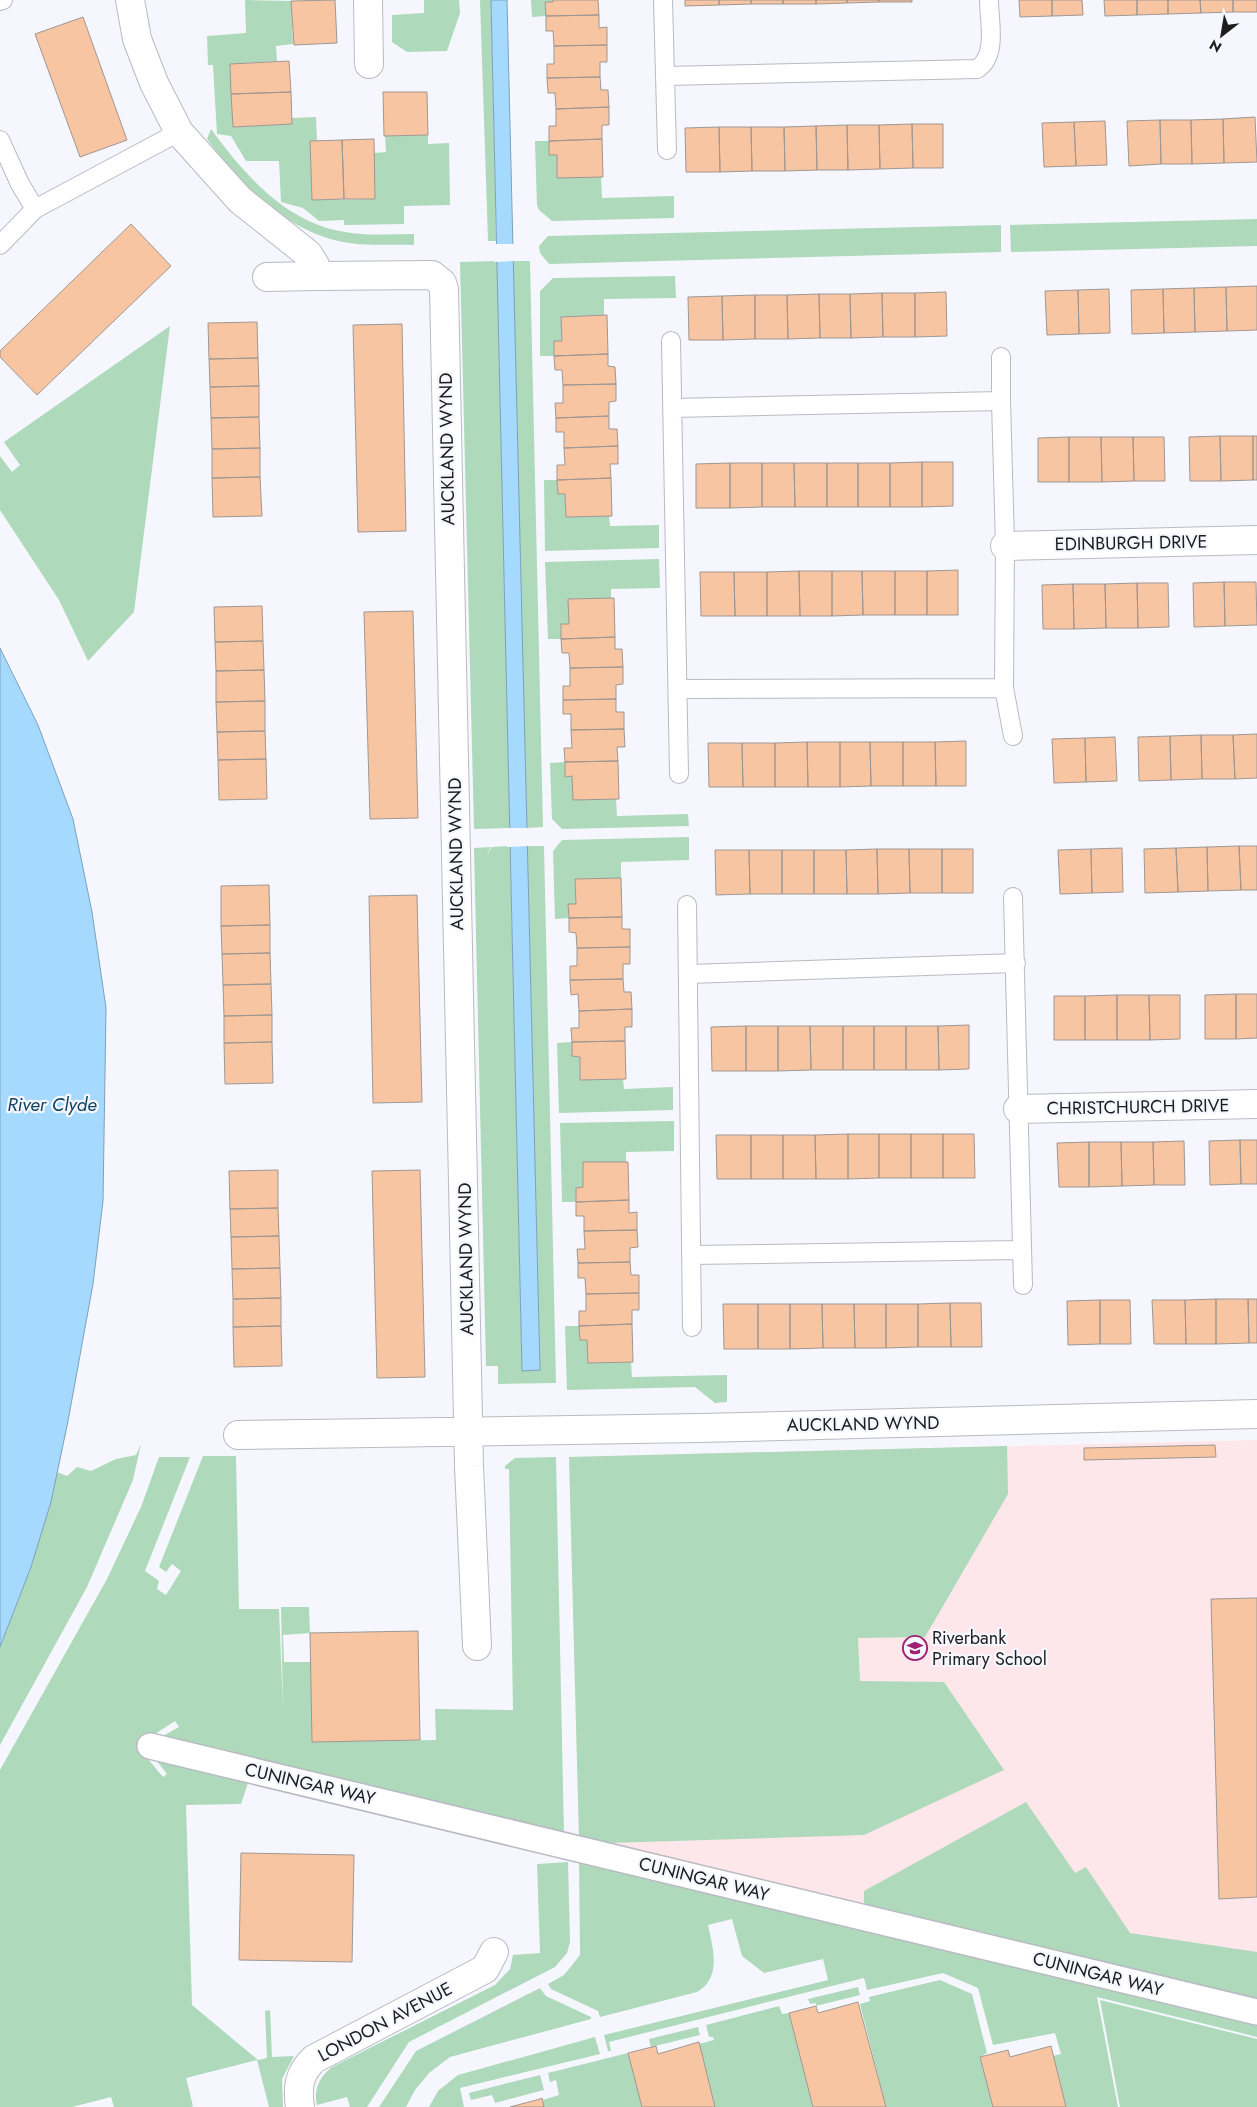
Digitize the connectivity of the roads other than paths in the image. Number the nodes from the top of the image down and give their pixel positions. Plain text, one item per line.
1 (130, 0) edge
2 (368, 0) edge
3 (663, 0) edge
4 (988, 0) edge
5 (369, 64) dead end
6 (666, 76) junction
7 (179, 132) junction
8 (0, 140) edge
9 (668, 150) dead end
10 (35, 209) junction
11 (0, 245) edge
12 (316, 276) junction
13 (267, 277) dead end
14 (671, 341) dead end
15 (1001, 357) dead end
16 (1001, 401) junction
17 (673, 408) junction
18 (1257, 540) edge
19 (1005, 546) junction
20 (1004, 688) junction
21 (678, 689) junction
22 (1013, 736) dead end
23 (679, 774) dead end
24 (1013, 898) dead end
25 (687, 905) dead end
26 (1016, 963) junction
27 (689, 974) junction
28 (1257, 1104) edge
29 (1018, 1110) junction
30 (1022, 1250) junction
31 (691, 1255) junction
32 (1023, 1284) dead end
33 (692, 1327) dead end
34 (1257, 1414) edge
35 (469, 1431) junction
36 (238, 1436) dead end
37 (477, 1646) dead end
38 (150, 1746) dead end
39 (494, 1952) dead end
40 (1257, 2012) edge
41 (300, 2107) edge

1 - 7 street
2 - 5 street
3 - 6 lane
4 - 6 lane
6 - 9 lane
7 - 10 lane
7 - 12 street
8 - 10 lane
10 - 11 lane
12 - 13 street
12 - 35 street, AUCKLAND WYND
14 - 17 lane
15 - 16 lane
16 - 17 lane
16 - 19 lane
17 - 21 lane
18 - 19 street, EDINBURGH DRIVE
19 - 20 lane
20 - 21 lane
20 - 22 lane
21 - 23 lane
24 - 26 lane
25 - 27 lane
26 - 27 lane
26 - 29 lane
27 - 31 lane
28 - 29 street, CHRISTCHURCH DRIVE
29 - 30 lane
30 - 31 lane
30 - 32 lane
31 - 33 lane
34 - 35 street, AUCKLAND WYND
35 - 36 street, AUCKLAND WYND
35 - 37 street, AUCKLAND WYND
38 - 40 street, CUNINGAR WAY
39 - 41 street, LONDON AVENUE

